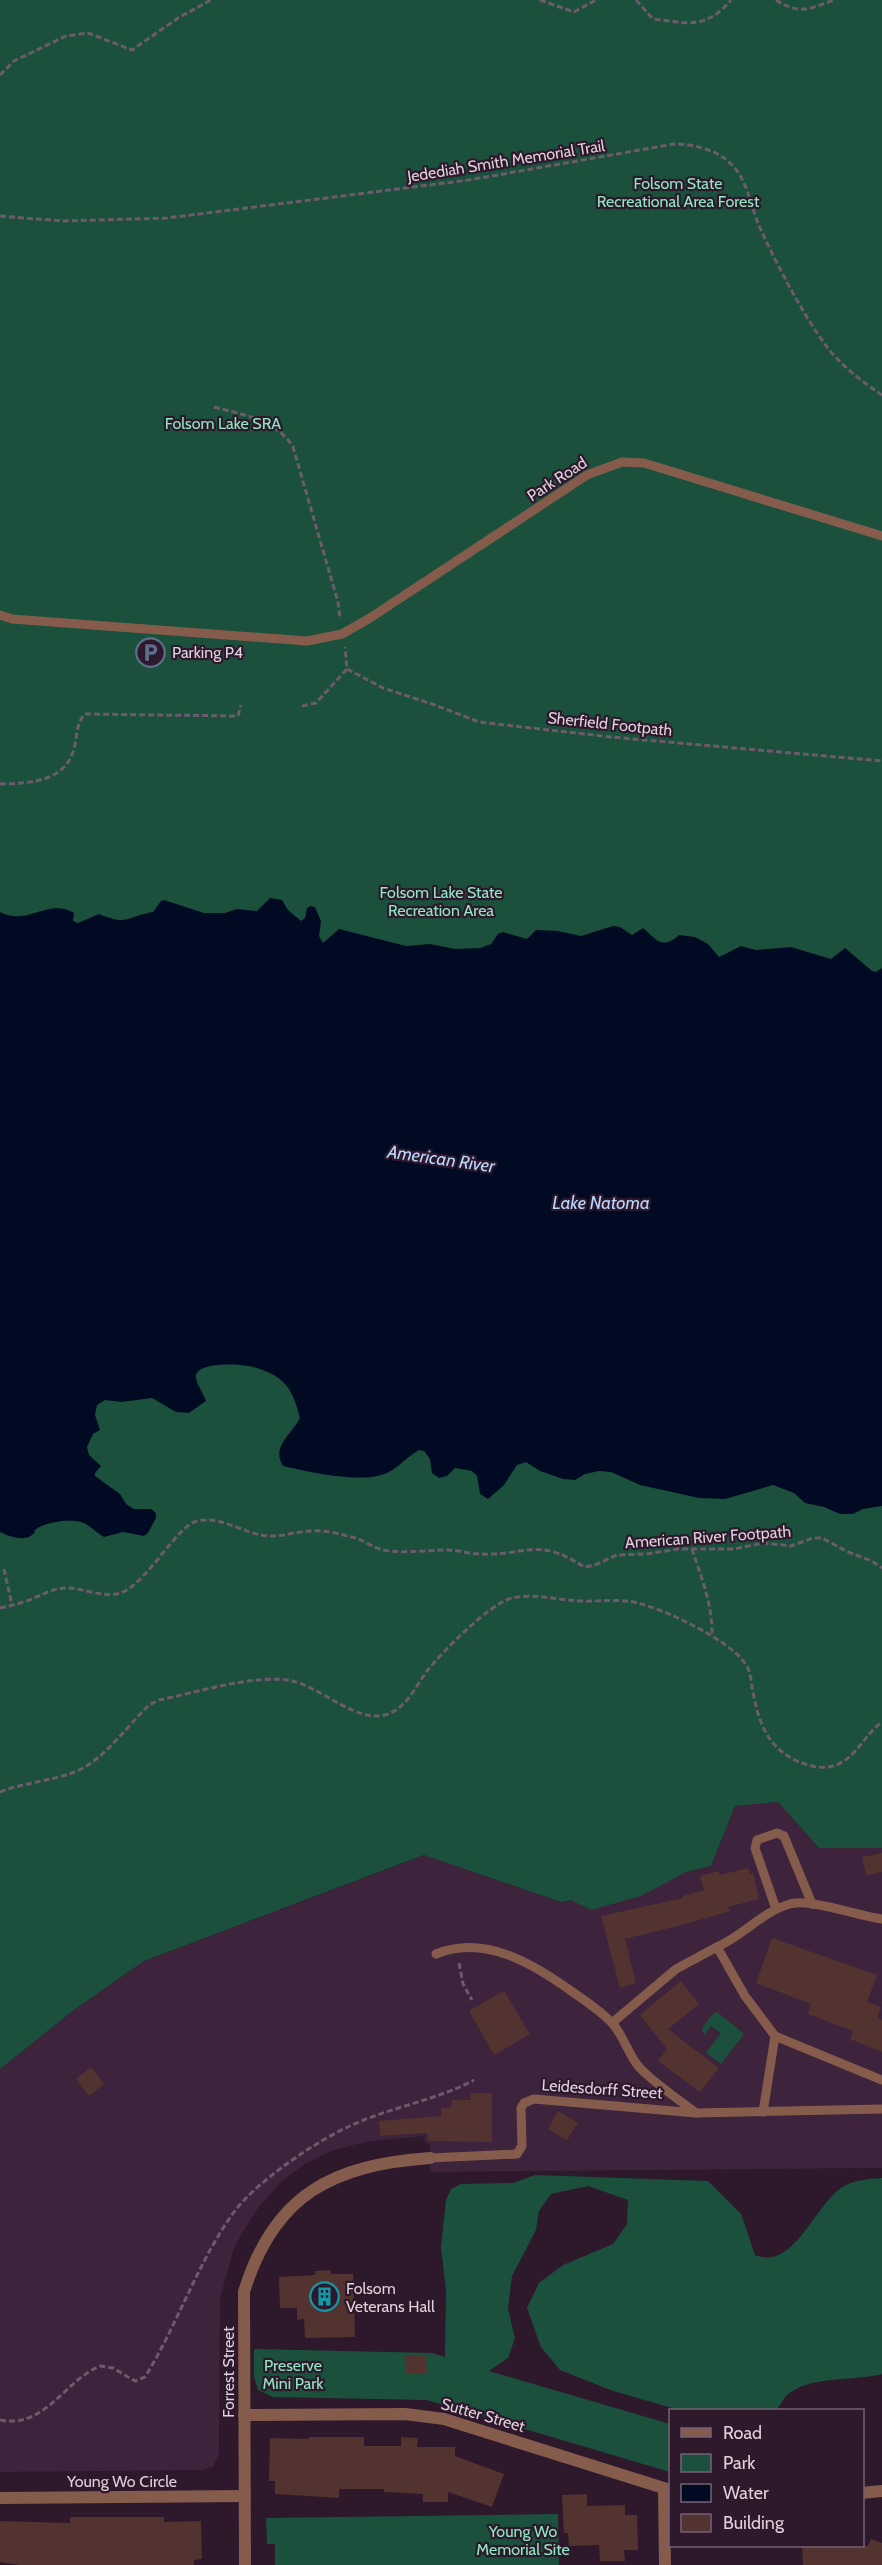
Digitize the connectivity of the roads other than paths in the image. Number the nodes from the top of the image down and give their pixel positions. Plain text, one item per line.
1 (882, 536) edge
2 (0, 615) edge
3 (812, 1904) junction
4 (776, 1910) junction
5 (882, 1918) edge
6 (717, 1947) junction
7 (436, 1954) dead end
8 (612, 2023) junction
9 (775, 2036) junction
10 (882, 2080) edge
11 (882, 2109) edge
12 (763, 2112) junction
13 (696, 2113) junction
14 (430, 2158) joint
15 (302, 2197) joint
16 (244, 2415) junction
17 (667, 2489) edge
18 (882, 2492) edge
19 (864, 2493) edge
20 (245, 2496) junction
21 (0, 2498) edge
22 (245, 2565) edge
23 (665, 2565) edge

1 - 2 lane, Park Road
3 - 4 lane
3 - 4 lane
3 - 5 lane
4 - 6 lane
6 - 8 lane
6 - 9 lane
7 - 8 lane
8 - 13 lane
9 - 10 lane
9 - 12 lane
11 - 12 lane, Leidesdorff Street
12 - 13 lane, Leidesdorff Street
13 - 14 lane, Leidesdorff Street
14 - 15 street, Leidesdorff Street
15 - 16 street, Forrest Street
16 - 17 street, Sutter Street
16 - 20 street, Forrest Street
17 - 23 street
18 - 19 street
20 - 21 street, Young Wo Circle
20 - 22 street, Forrest Street

